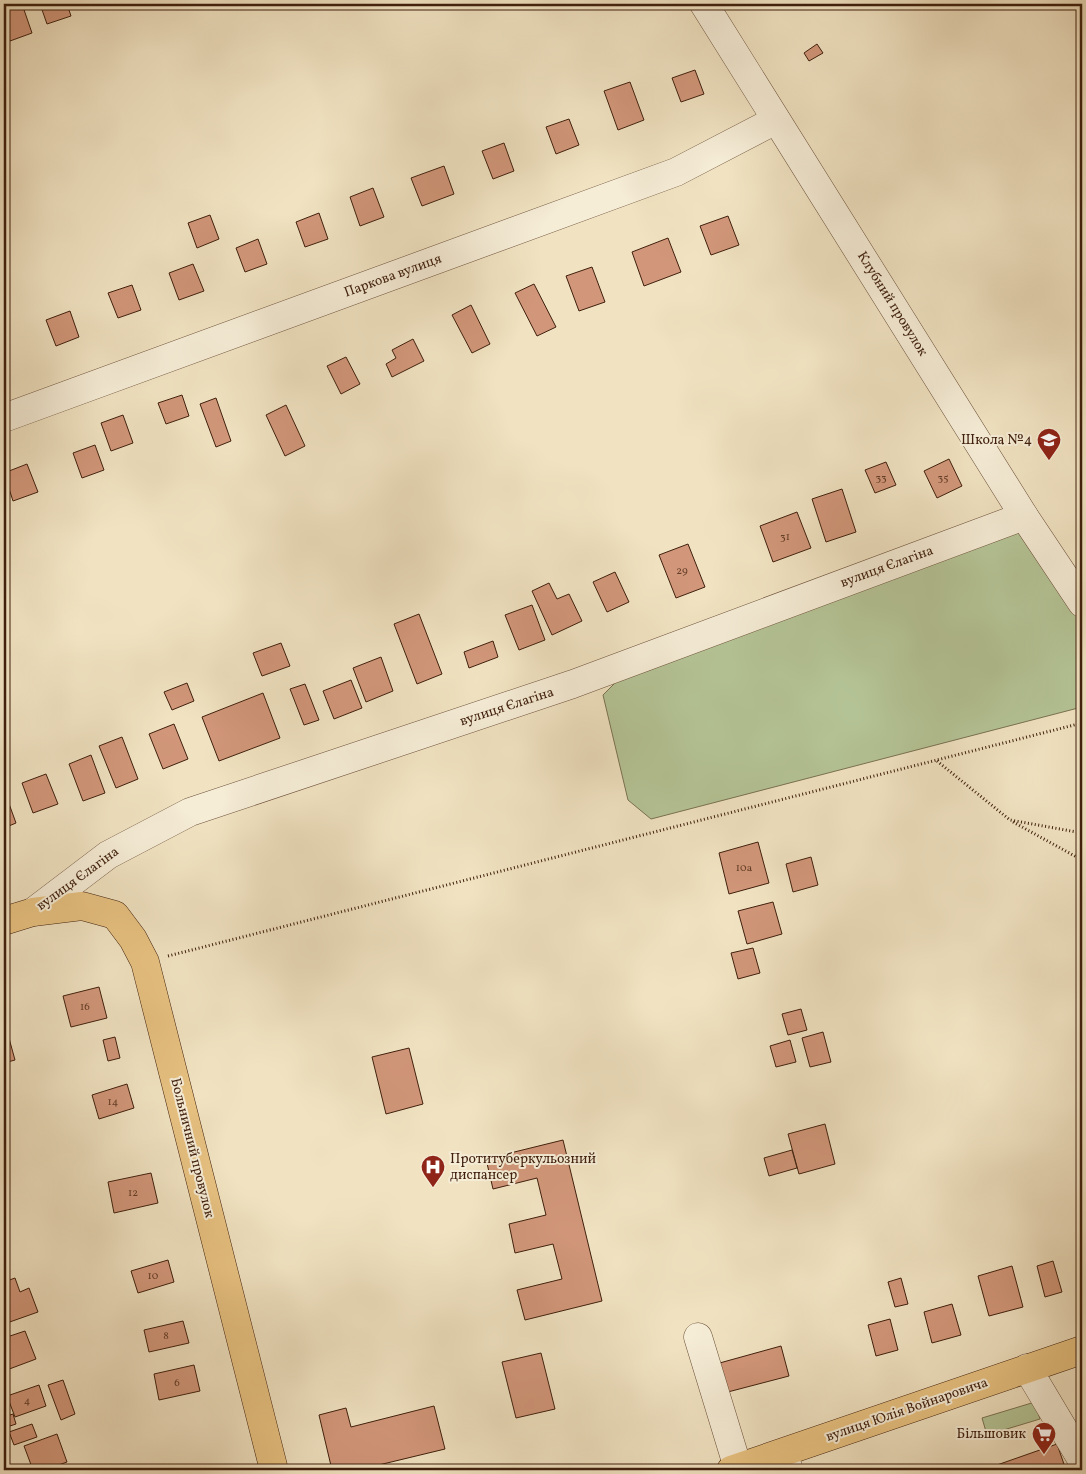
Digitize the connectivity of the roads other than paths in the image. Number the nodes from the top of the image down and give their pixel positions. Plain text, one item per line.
1 (704, 4) edge
2 (776, 120) junction
3 (4, 418) edge
4 (1024, 516) junction
5 (1082, 603) edge
6 (33, 912) junction
7 (4, 921) edge
8 (698, 1337) dead end
9 (1082, 1350) edge
10 (1027, 1368) junction
11 (1082, 1460) edge
12 (786, 1462) edge
13 (734, 1469) edge
14 (274, 1470) edge

1 - 2 street, Клубний провулок
2 - 3 street, Паркова вулиця
2 - 4 street, Клубний провулок
4 - 5 street, Клубний провулок
4 - 6 street, вулиця Єлагіна
6 - 7 main road, вулиця Єлагіна
6 - 14 main road, Больничний провулок
8 - 13 street
9 - 10 main road, вулиця Юлія Войнаровича
10 - 11 street
10 - 12 main road, вулиця Юлія Войнаровича
12 - 13 main road, вулиця Юлія Войнаровича

